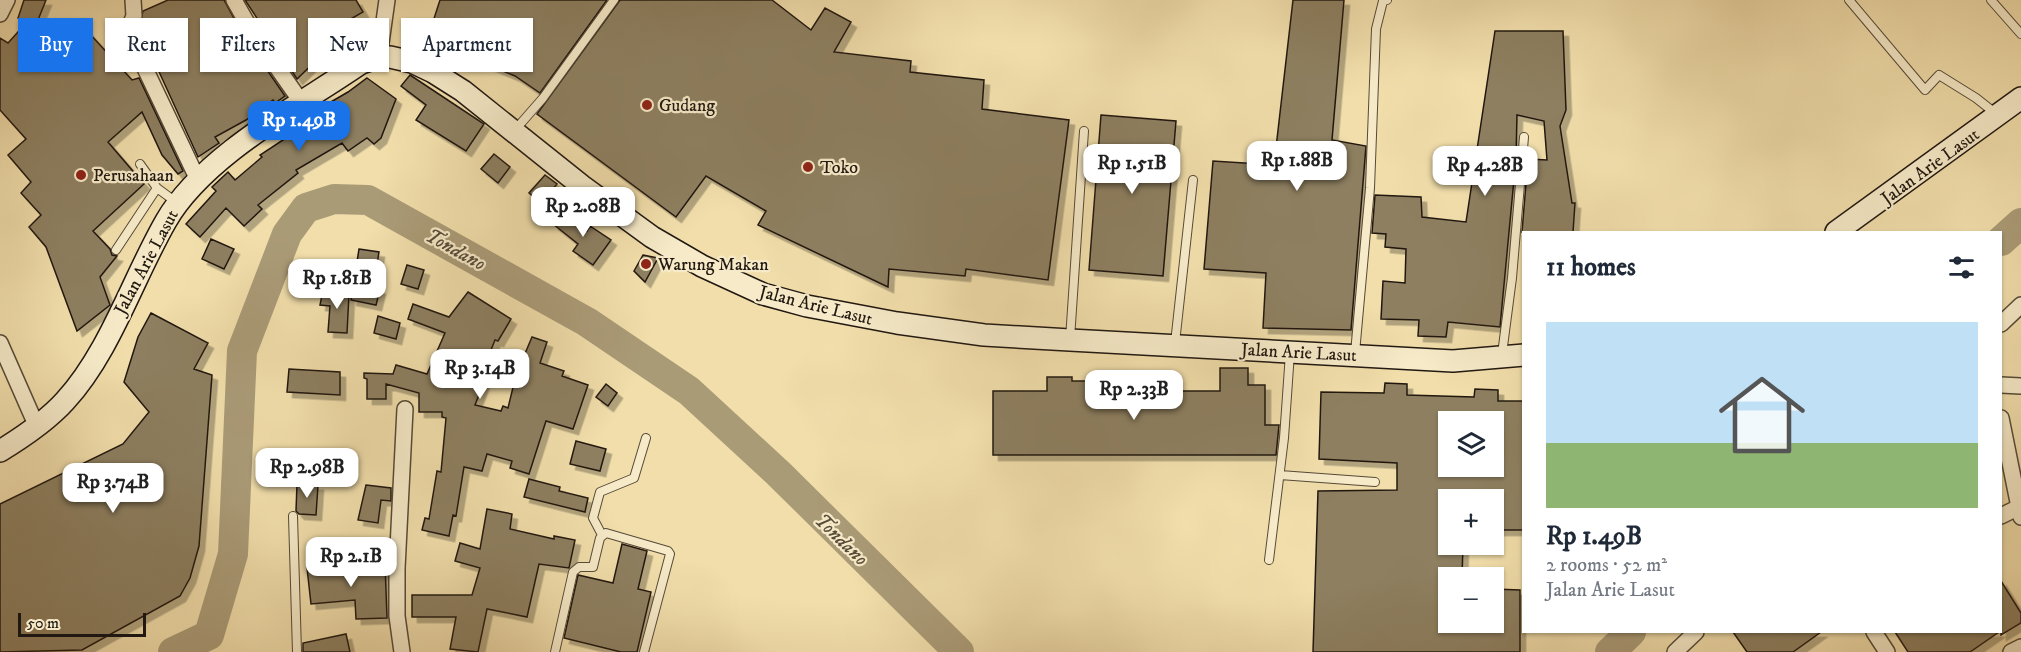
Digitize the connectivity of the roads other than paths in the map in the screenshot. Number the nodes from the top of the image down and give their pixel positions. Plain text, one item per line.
1 (8, 0) edge
2 (133, 0) edge
3 (234, 0) edge
4 (387, 0) edge
5 (614, 0) edge
6 (1387, 0) edge
7 (1849, 0) edge
8 (1991, 0) edge
9 (0, 14) edge
10 (384, 18) edge
11 (2021, 34) edge
12 (389, 59) edge
13 (348, 72) edge
14 (2021, 98) edge
15 (302, 103) junction
16 (1999, 117) junction
17 (514, 131) junction
18 (1084, 132) dead end
19 (1524, 137) dead end
20 (140, 164) dead end
21 (198, 180) junction
22 (1192, 180) dead end
23 (157, 188) junction
24 (178, 202) junction
25 (1837, 231) edge
26 (116, 250) dead end
27 (2021, 305) edge
28 (2002, 323) edge
29 (1070, 340) junction
30 (0, 343) edge
31 (1174, 346) junction
32 (1290, 351) junction
33 (1354, 354) junction
34 (1522, 355) edge
35 (1502, 357) junction
36 (2002, 385) edge
37 (2021, 386) edge
38 (405, 409) dead end
39 (2002, 423) edge
40 (37, 427) junction
41 (646, 438) dead end
42 (0, 451) edge
43 (1280, 475) junction
44 (1375, 482) dead end
45 (2020, 510) edge
46 (293, 516) dead end
47 (2002, 516) edge
48 (602, 535) junction
49 (1269, 560) dead end
50 (1695, 633) edge
51 (1875, 633) edge
52 (2021, 647) edge
53 (297, 652) edge
54 (402, 652) edge
55 (555, 652) edge
56 (644, 652) edge
57 (1675, 652) edge
58 (1887, 652) edge
59 (2011, 652) edge

1 - 9 street
2 - 21 street
3 - 15 street
4 - 10 street
5 - 17 lane
6 - 33 lane
7 - 16 lane
8 - 11 lane
12 - 17 main road, Jalan Arie Lasut
13 - 15 main road, Jalan Arie Lasut
14 - 16 main road, Jalan Arie Lasut
15 - 21 main road, Jalan Arie Lasut
16 - 25 main road, Jalan Arie Lasut
17 - 29 main road, Jalan Arie Lasut
18 - 29 lane
19 - 35 lane
20 - 23 lane
21 - 24 main road, Jalan Arie Lasut
22 - 31 lane
23 - 24 lane
23 - 26 lane
24 - 40 main road, Jalan Arie Lasut
27 - 28 street
29 - 31 main road, Jalan Arie Lasut
30 - 40 street
31 - 32 main road, Jalan Arie Lasut
32 - 33 main road, Jalan Arie Lasut
32 - 43 lane
33 - 35 main road, Jalan Arie Lasut
34 - 35 main road, Jalan Arie Lasut
36 - 37 street
38 - 54 street
39 - 45 street
40 - 42 main road, Jalan Arie Lasut
41 - 48 lane
43 - 44 lane
43 - 49 lane
45 - 47 street
46 - 53 lane
48 - 55 lane
48 - 56 lane
50 - 57 street
51 - 58 street
52 - 59 street

